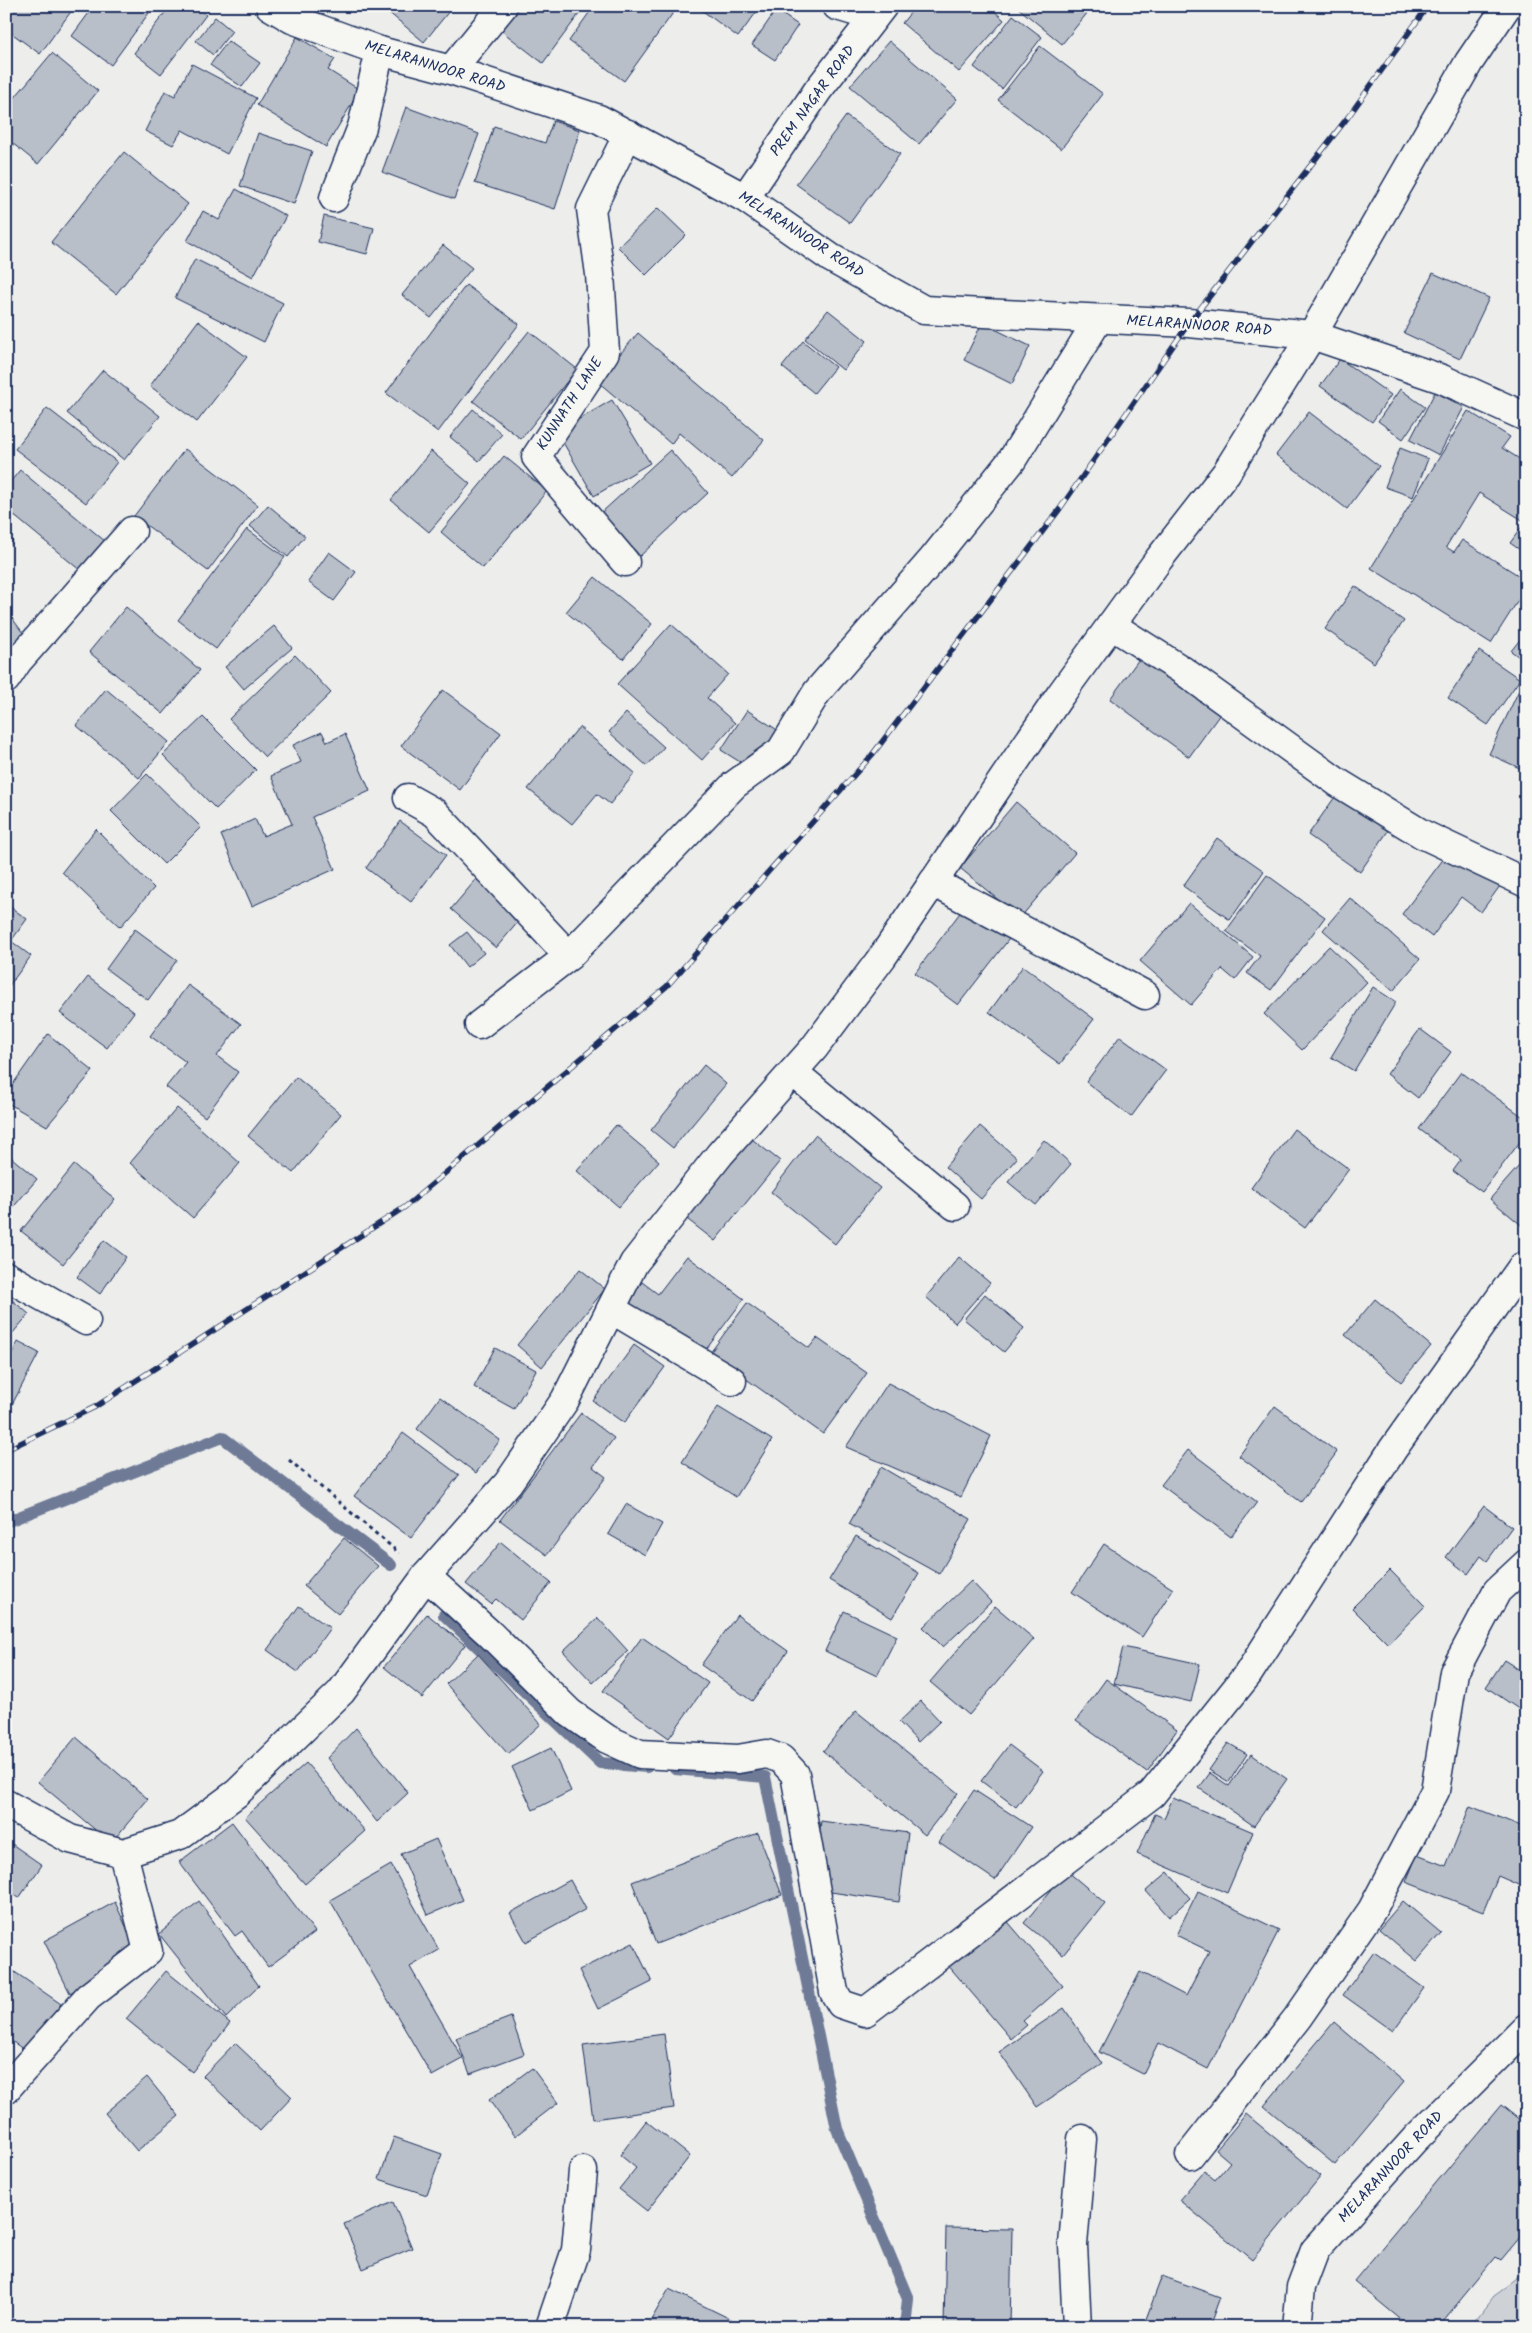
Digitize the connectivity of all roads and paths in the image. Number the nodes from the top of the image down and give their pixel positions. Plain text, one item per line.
1 (270, 6) edge
2 (503, 6) edge
3 (837, 6) edge
4 (1507, 6) edge
5 (878, 12) edge
6 (380, 51) junction
7 (451, 70) junction
8 (628, 134) junction
9 (334, 198) dead end
10 (745, 198) junction
11 (1098, 320) junction
12 (1312, 335) junction
13 (1526, 417) edge
14 (132, 531) dead end
15 (625, 562) dead end
16 (1111, 624) junction
17 (6, 679) edge
18 (408, 798) dead end
19 (933, 882) junction
20 (1526, 883) edge
21 (569, 956) junction
22 (1145, 995) dead end
23 (479, 1025) dead end
24 (792, 1072) junction
25 (955, 1206) dead end
26 (1526, 1270) edge
27 (6, 1276) edge
28 (611, 1309) junction
29 (86, 1322) dead end
30 (732, 1381) dead end
31 (289, 1460) dead end
32 (1526, 1564) edge
33 (426, 1576) junction
34 (6, 1804) edge
35 (123, 1853) junction
36 (1523, 2028) edge
37 (6, 2089) edge
38 (1082, 2139) dead end
39 (1190, 2155) dead end
40 (583, 2171) dead end
41 (550, 2327) edge
42 (1077, 2327) edge
43 (1297, 2327) edge

1 - 6 street, MELARANNOOR ROAD
2 - 7 street
3 - 5 street
4 - 12 street
5 - 10 street, PREM NAGAR ROAD
6 - 7 street, MELARANNOOR ROAD
6 - 9 street
7 - 8 street, MELARANNOOR ROAD
8 - 10 street, MELARANNOOR ROAD
8 - 15 street, KUNNATH LANE
10 - 11 street, MELARANNOOR ROAD
11 - 12 street, MELARANNOOR ROAD
11 - 21 street
12 - 13 street, MELARANNOOR ROAD
12 - 16 street
14 - 17 street
16 - 19 street
16 - 20 street
18 - 21 street
19 - 22 street
19 - 24 street
21 - 23 street
24 - 25 street
24 - 28 street
26 - 33 street
27 - 29 street
28 - 30 street
28 - 33 street
31 - 33 path
32 - 39 street
33 - 35 street
34 - 35 street
35 - 37 street
36 - 43 street, MELARANNOOR ROAD
38 - 42 street
40 - 41 street

